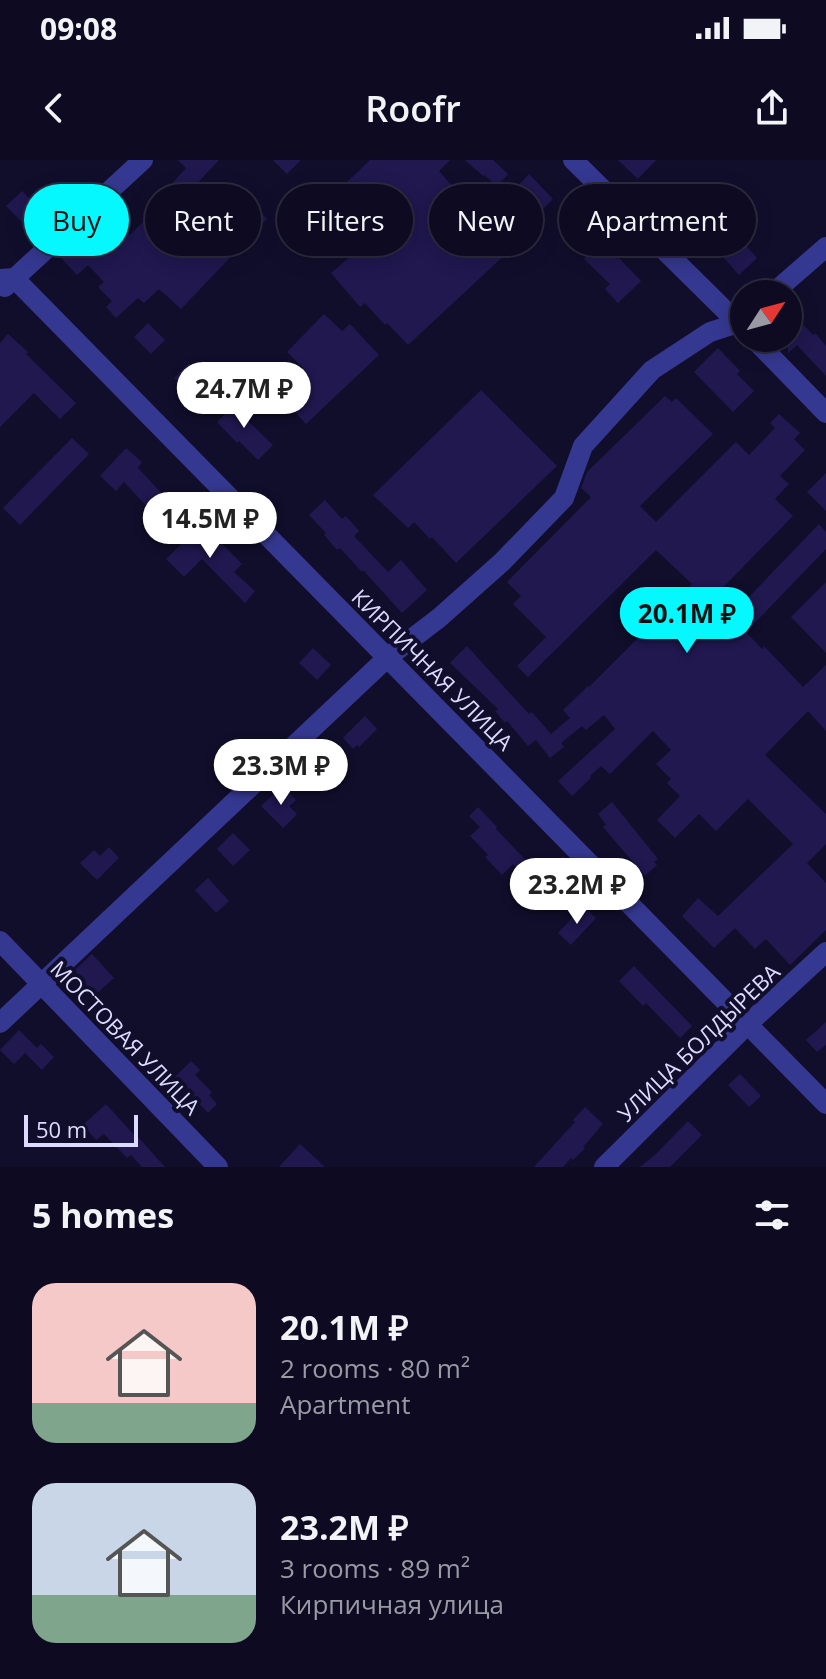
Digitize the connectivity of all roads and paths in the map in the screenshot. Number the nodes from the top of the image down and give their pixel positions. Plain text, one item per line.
1 (143, 160) edge
2 (573, 160) edge
3 (826, 247) edge
4 (788, 280) edge
5 (5, 283) edge
6 (730, 312) edge
7 (730, 329) edge
8 (769, 352) edge
9 (826, 413) edge
10 (388, 657) junction
11 (0, 941) edge
12 (826, 952) edge
13 (41, 983) junction
14 (0, 1023) edge
15 (749, 1023) junction
16 (826, 1104) edge
17 (218, 1167) edge
18 (604, 1167) edge

1 - 5 street
2 - 6 street
3 - 4 street
5 - 10 street, КИРПИЧНАЯ УЛИЦА
7 - 10 street
8 - 9 street
10 - 13 street
10 - 15 street, КИРПИЧНАЯ УЛИЦА
11 - 13 street, МОСТОВАЯ УЛИЦА
12 - 15 street, УЛИЦА БОЛДЫРЕВА
13 - 14 street
13 - 17 street, МОСТОВАЯ УЛИЦА
15 - 16 street, КИРПИЧНАЯ УЛИЦА
15 - 18 street, УЛИЦА БОЛДЫРЕВА

